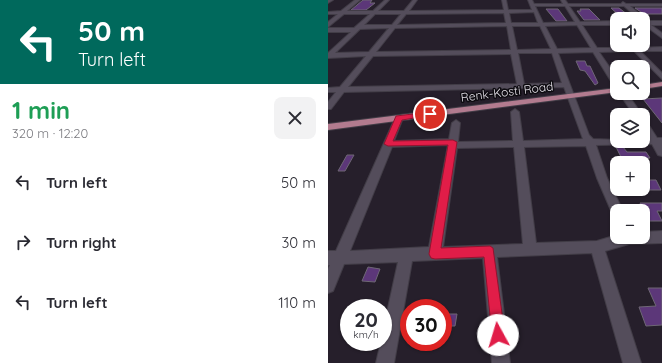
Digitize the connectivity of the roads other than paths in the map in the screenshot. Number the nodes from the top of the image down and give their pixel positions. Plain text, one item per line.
1 (331, 0) edge
2 (358, 0) edge
3 (387, 0) edge
4 (414, 0) edge
5 (504, 0) edge
6 (591, 0) edge
7 (620, 0) edge
8 (650, 0) edge
9 (328, 2) edge
10 (564, 3) edge
11 (533, 5) edge
12 (596, 5) junction
13 (626, 5) junction
14 (660, 5) edge
15 (662, 8) edge
16 (600, 10) dead end
17 (506, 11) junction
18 (634, 12) edge
19 (328, 13) edge
20 (342, 13) junction
21 (373, 13) junction
22 (404, 13) junction
23 (650, 22) edge
24 (610, 23) edge
25 (662, 23) edge
26 (578, 24) junction
27 (328, 25) edge
28 (510, 25) junction
29 (543, 25) junction
30 (650, 26) edge
31 (393, 27) junction
32 (357, 29) junction
33 (328, 30) edge
34 (662, 36) edge
35 (650, 48) edge
36 (610, 49) edge
37 (662, 49) edge
38 (595, 50) junction
39 (515, 52) junction
40 (555, 52) junction
41 (639, 52) edge
42 (370, 54) junction
43 (328, 55) edge
44 (610, 73) edge
45 (662, 77) edge
46 (662, 84) edge
47 (567, 85) junction
48 (521, 86) junction
49 (650, 86) edge
50 (328, 90) edge
51 (342, 90) junction
52 (610, 91) edge
53 (572, 95) junction
54 (328, 108) edge
55 (515, 112) dead end
56 (399, 118) junction
57 (456, 123) dead end
58 (328, 127) edge
59 (650, 131) edge
60 (658, 141) edge
61 (590, 142) junction
62 (388, 144) junction
63 (453, 144) junction
64 (520, 144) junction
65 (662, 153) edge
66 (614, 204) edge
67 (650, 237) edge
68 (662, 237) edge
69 (610, 243) edge
70 (597, 247) junction
71 (530, 250) junction
72 (490, 252) junction
73 (435, 254) junction
74 (406, 255) junction
75 (334, 258) edge
76 (328, 286) edge
77 (385, 363) edge
78 (502, 363) edge
79 (632, 363) edge

1 - 9 street
2 - 20 street
3 - 21 street
4 - 22 street
5 - 17 street
6 - 12 street
7 - 13 street
8 - 14 street
10 - 11 street
10 - 12 street
10 - 26 street
11 - 17 street
11 - 29 street
12 - 13 street
12 - 16 street
13 - 14 street
13 - 18 street
14 - 15 street
17 - 22 street
17 - 28 street
19 - 20 street
20 - 21 street
20 - 27 street
21 - 22 street
21 - 32 street
22 - 31 street
23 - 25 street
24 - 26 street
26 - 29 street
26 - 38 street
28 - 29 street
28 - 31 street
28 - 39 street
29 - 40 street
30 - 34 street
31 - 32 street
31 - 42 street
32 - 33 street
32 - 43 street
35 - 37 street
36 - 38 street
38 - 40 street
38 - 44 street
39 - 40 street
39 - 42 street
39 - 48 street
40 - 47 street
41 - 45 street
42 - 43 street
42 - 51 street
46 - 49 main road
47 - 48 street
47 - 53 street
48 - 51 street
50 - 51 street
51 - 54 street
52 - 53 main road, Renk-Kosti Road
53 - 56 main road, Renk-Kosti Road
53 - 61 street
55 - 64 street
56 - 58 main road, Renk-Kosti Road
56 - 62 street
57 - 63 street
59 - 60 street
60 - 61 street
60 - 65 street
61 - 64 street
61 - 66 street
62 - 63 street
62 - 75 street
63 - 64 street
63 - 73 street
64 - 71 street
67 - 68 street
69 - 70 street
70 - 71 street
70 - 79 street
71 - 72 street
72 - 73 street
72 - 78 street
73 - 74 street
74 - 75 street
74 - 77 street
75 - 76 street

